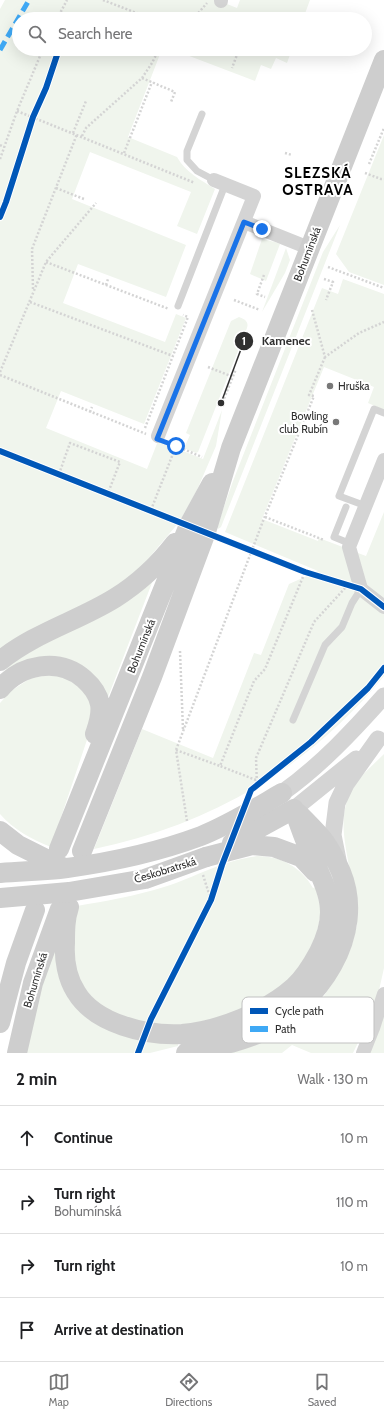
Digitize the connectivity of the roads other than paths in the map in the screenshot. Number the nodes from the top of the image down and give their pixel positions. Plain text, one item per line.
1 (384, 60) edge
2 (202, 114) dead end
3 (220, 182) junction
4 (244, 222) junction
5 (309, 248) junction
6 (176, 309) road end
7 (384, 413) edge
8 (158, 437) road end
9 (231, 448) junction
10 (384, 460) edge
11 (366, 506) junction
12 (346, 507) dead end
13 (189, 525) junction
14 (350, 547) junction
15 (361, 589) junction
16 (384, 607) edge
17 (0, 661) edge
18 (0, 689) edge
19 (384, 696) edge
20 (293, 720) dead end
21 (381, 736) edge
22 (282, 793) junction
23 (294, 810) junction
24 (74, 814) junction
25 (0, 831) edge
26 (59, 849) dead end
27 (84, 851) dead end
28 (204, 865) junction
29 (66, 869) junction
30 (341, 872) junction
31 (0, 873) edge
32 (322, 880) junction
33 (0, 898) edge
34 (36, 910) dead end
35 (384, 994) edge
36 (279, 997) edge
37 (310, 997) edge
38 (242, 1018) edge
39 (0, 1023) edge
40 (374, 1025) edge
41 (242, 1039) edge
42 (367, 1043) edge
43 (17, 1053) edge
44 (186, 1053) edge
45 (363, 1053) edge

1 - 5 main road, Bohumínská
2 - 3 lane
3 - 4 street
3 - 6 lane
4 - 5 street
4 - 8 street
5 - 9 main road, Bohumínská
7 - 11 lane
9 - 13 main road, Bohumínská
9 - 27 main road, Bohumínská
10 - 11 street
11 - 14 street
12 - 14 lane
13 - 17 main road
13 - 24 main road, Bohumínská
14 - 15 street
15 - 16 street
15 - 20 lane
18 - 24 main road
19 - 22 street, Českobratrská
21 - 23 street, Českobratrská
21 - 30 street
22 - 23 main road
22 - 29 main road, Českobratrská, bridge
23 - 28 main road, Českobratrská
23 - 30 main road
23 - 32 main road
24 - 26 main road, Bohumínská
25 - 29 main road, bridge
28 - 32 main road
28 - 33 main road, Českobratrská, bridge
29 - 31 main road, Českobratrská, bridge
30 - 37 main road
32 - 36 main road, Bohumínská
34 - 39 main road, Bohumínská
35 - 40 street
38 - 43 main road, Bohumínská
41 - 44 main road
42 - 45 street

